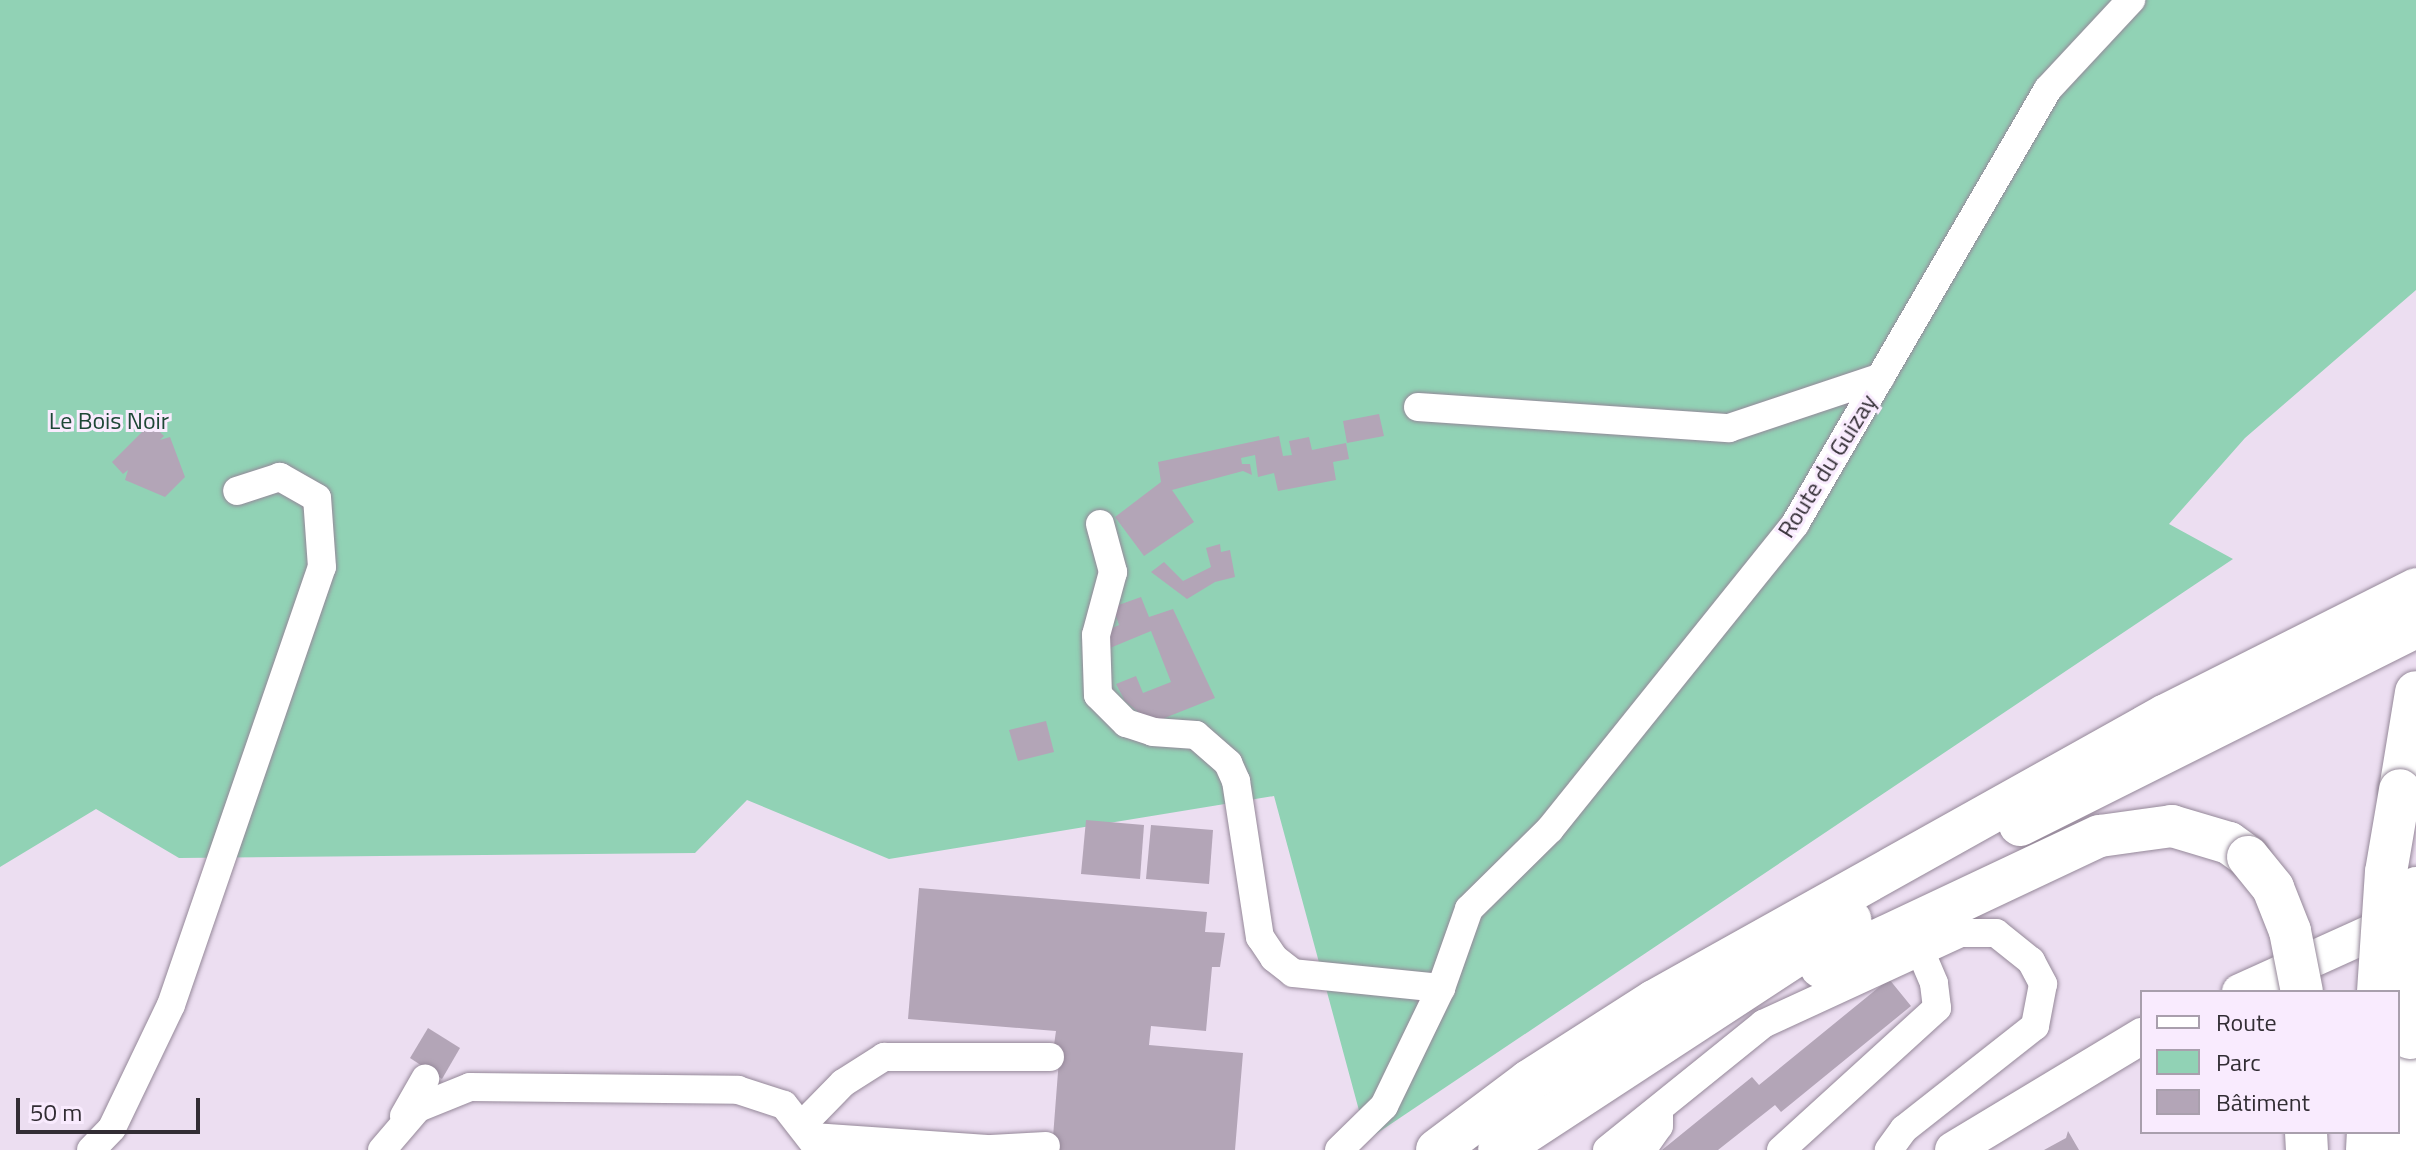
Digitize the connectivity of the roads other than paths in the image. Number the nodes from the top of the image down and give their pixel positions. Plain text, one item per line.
1 (2131, 0) edge
2 (1881, 377) junction
3 (1418, 407) dead end
4 (237, 491) dead end
5 (1100, 524) dead end
6 (2416, 589) edge
7 (2416, 627) edge
8 (2416, 692) edge
9 (2416, 888) edge
10 (2416, 912) edge
11 (1920, 950) junction
12 (1441, 988) junction
13 (2244, 990) edge
14 (2302, 990) edge
15 (2378, 990) edge
16 (2413, 1019) edge
17 (2140, 1037) edge
18 (968, 1044) dead end
19 (937, 1055) junction
20 (1050, 1057) dead end
21 (425, 1079) dead end
22 (1659, 1109) junction
23 (400, 1124) junction
24 (812, 1137) edge
25 (1513, 1141) edge
26 (1046, 1146) dead end
27 (91, 1150) edge
28 (382, 1150) edge
29 (1339, 1150) edge
30 (1437, 1150) edge
31 (1607, 1150) edge
32 (1642, 1150) edge
33 (1781, 1150) edge
34 (1889, 1150) edge
35 (1953, 1150) edge
36 (2402, 1150) edge

1 - 2 street, Route du Guizay
2 - 3 street
2 - 12 street, Route du Guizay
4 - 27 street
5 - 12 street
6 - 30 highway
7 - 25 highway
8 - 15 highway, bridge
9 - 16 highway, bridge
10 - 13 main road
11 - 22 street
11 - 33 street
11 - 34 street
12 - 29 street, Route du Guizay
14 - 25 highway, bridge
16 - 36 highway
17 - 35 main road
18 - 19 street
19 - 20 street
19 - 24 street
21 - 23 street
22 - 31 street
22 - 32 street
23 - 24 street
23 - 28 street
24 - 26 street

